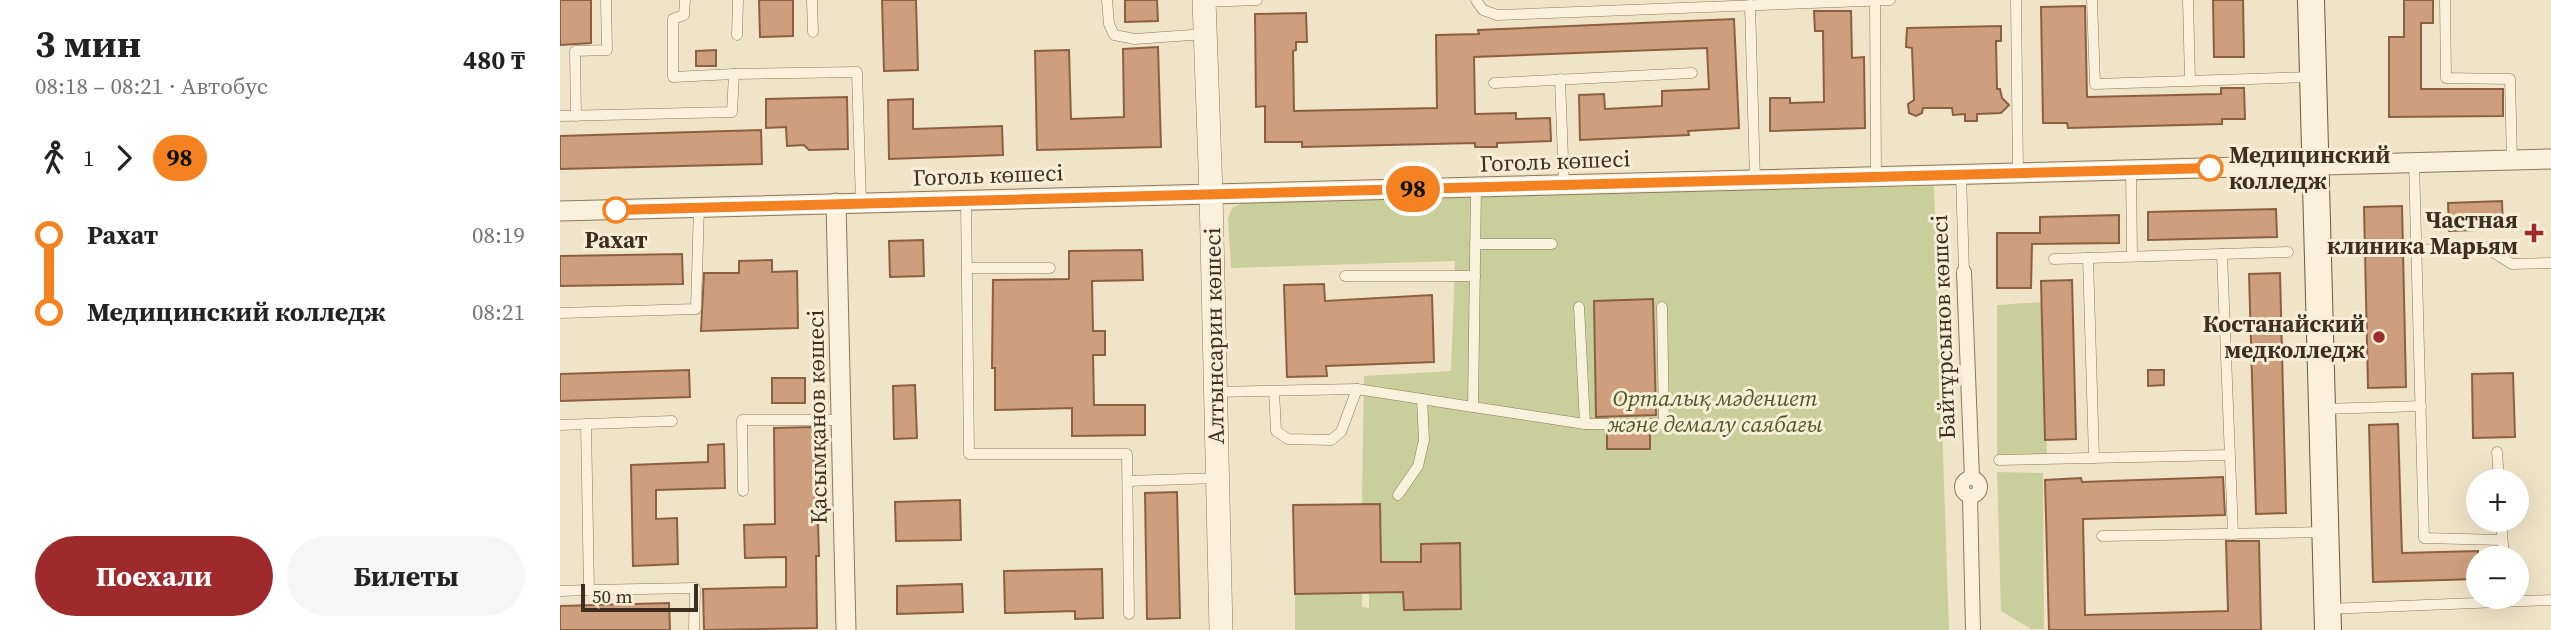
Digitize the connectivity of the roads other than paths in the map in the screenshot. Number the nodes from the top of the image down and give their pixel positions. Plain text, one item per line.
1 (606, 0) edge
2 (685, 0) edge
3 (738, 0) edge
4 (812, 0) edge
5 (1107, 0) edge
6 (1257, 0) edge
7 (1476, 0) edge
8 (1541, 0) edge
9 (1890, 0) edge
10 (2016, 0) edge
11 (2092, 0) edge
12 (2188, 0) edge
13 (2311, 0) edge
14 (2445, 0) edge
15 (1204, 1) edge
16 (1861, 1) edge
17 (1875, 1) edge
18 (1660, 4) edge
19 (1751, 5) junction
20 (1541, 13) junction
21 (813, 32) dead end
22 (1205, 34) junction
23 (737, 35) dead end
24 (1692, 73) dead end
25 (734, 74) junction
26 (2313, 77) junction
27 (1560, 79) junction
28 (2190, 80) junction
29 (1494, 83) dead end
30 (560, 116) edge
31 (576, 116) junction
32 (2551, 159) edge
33 (2512, 160) junction
34 (2414, 162) junction
35 (2316, 165) junction
36 (2131, 170) junction
37 (2018, 173) junction
38 (1961, 174) junction
39 (1876, 177) junction
40 (1755, 180) junction
41 (1563, 185) junction
42 (1476, 187) junction
43 (1211, 194) junction
44 (967, 201) junction
45 (861, 203) junction
46 (836, 204) junction
47 (699, 207) junction
48 (560, 211) edge
49 (1475, 244) junction
50 (1552, 244) dead end
51 (2417, 250) junction
52 (2288, 252) dead end
53 (2222, 254) junction
54 (2132, 257) junction
55 (2088, 258) junction
56 (2054, 259) dead end
57 (2551, 263) edge
58 (967, 268) junction
59 (1050, 268) dead end
60 (1964, 272) joint
61 (1345, 276) dead end
62 (1475, 276) junction
63 (1579, 307) dead end
64 (1662, 307) dead end
65 (560, 313) edge
66 (1357, 389) junction
67 (1274, 391) junction
68 (1216, 392) junction
69 (1422, 399) junction
70 (2421, 406) junction
71 (1473, 407) junction
72 (2322, 409) junction
73 (842, 420) junction
74 (672, 421) dead end
75 (586, 424) junction
76 (1585, 424) junction
77 (560, 425) edge
78 (2497, 452) dead end
79 (2229, 455) junction
80 (2094, 458) junction
81 (1999, 460) dead end
82 (2498, 469) edge
83 (1217, 478) junction
84 (1128, 481) junction
85 (743, 491) dead end
86 (1398, 495) dead end
87 (2326, 532) junction
88 (2502, 532) edge
89 (2233, 534) junction
90 (2102, 536) dead end
91 (2502, 540) junction
92 (2503, 546) edge
93 (589, 590) junction
94 (560, 591) edge
95 (2529, 599) edge
96 (2551, 600) edge
97 (2466, 604) edge
98 (1129, 614) dead end
99 (2328, 619) edge
100 (694, 630) edge
101 (846, 630) edge
102 (1221, 630) edge
103 (1973, 630) edge

1 - 31 lane
2 - 25 lane
3 - 23 lane
4 - 21 lane
5 - 22 lane
6 - 15 lane
7 - 20 lane
8 - 20 lane
9 - 17 lane
10 - 37 lane
11 - 28 lane
12 - 28 lane
13 - 26 main road
14 - 33 lane
15 - 22 street, Алтынсарин көшесі
16 - 17 lane
16 - 19 lane
17 - 39 lane
18 - 19 lane
18 - 20 lane
19 - 40 lane
22 - 43 street, Алтынсарин көшесі
24 - 27 lane
25 - 31 lane
25 - 45 lane
26 - 28 lane
26 - 35 main road
27 - 29 lane
27 - 41 lane
30 - 31 lane
32 - 33 street, Гоголь көшесі
33 - 34 street, Гоголь көшесі
34 - 35 street, Гоголь көшесі
34 - 51 lane
35 - 36 street, Гоголь көшесі
35 - 72 main road
36 - 37 street, Гоголь көшесі
36 - 54 lane
37 - 38 street, Гоголь көшесі
38 - 39 street, Гоголь көшесі
38 - 60 lane, Байтұрсынов көшесі
39 - 40 street, Гоголь көшесі
40 - 41 street, Гоголь көшесі
41 - 42 street, Гоголь көшесі
42 - 43 street, Гоголь көшесі
42 - 49 lane
43 - 44 street, Гоголь көшесі
43 - 68 street, Алтынсарин көшесі
44 - 45 street, Гоголь көшесі
44 - 58 lane
45 - 46 street, Гоголь көшесі
46 - 47 street, Гоголь көшесі
46 - 73 street, Қасымқанов көшесі
47 - 48 street, Гоголь көшесі
47 - 65 lane
49 - 50 lane
49 - 62 lane
51 - 57 lane
51 - 70 lane
52 - 53 lane
53 - 54 lane
53 - 79 lane
54 - 55 lane
55 - 56 lane
55 - 80 lane
58 - 59 lane
58 - 84 lane
60 - 103 street, Байтұрсынов көшесі
61 - 62 lane
62 - 71 lane
63 - 76 lane
64 - 76 lane
66 - 67 lane
66 - 67 lane
66 - 69 lane
67 - 68 lane
68 - 83 street, Алтынсарин көшесі
69 - 71 lane
69 - 86 lane
70 - 72 lane
70 - 91 lane
71 - 76 lane
72 - 87 main road
73 - 85 lane
73 - 101 street, Қасымқанов көшесі
74 - 75 lane
75 - 77 lane
75 - 93 lane
78 - 82 lane
79 - 80 lane
79 - 89 lane
80 - 81 lane
83 - 84 lane
83 - 102 street, Алтынсарин көшесі
84 - 98 lane
87 - 89 lane
87 - 99 main road
88 - 91 lane
89 - 90 lane
91 - 92 lane
93 - 94 lane
93 - 100 lane
95 - 96 lane
97 - 99 lane

